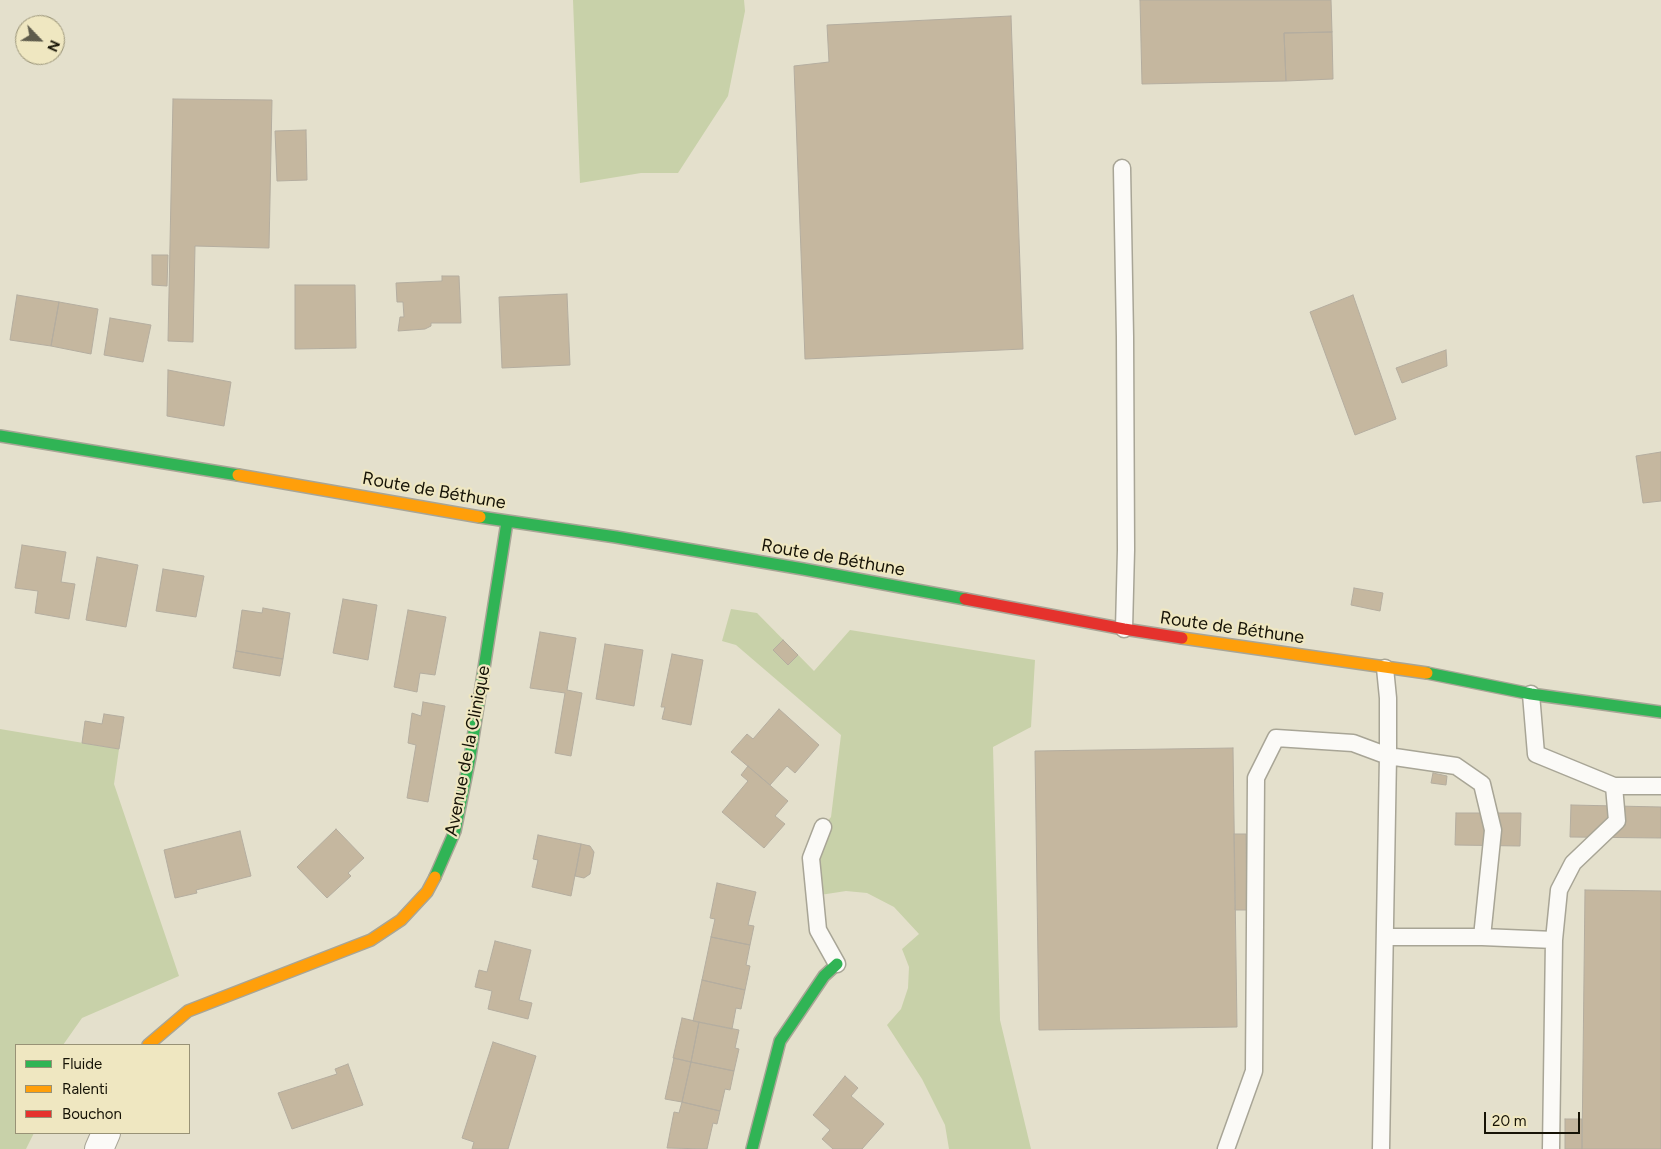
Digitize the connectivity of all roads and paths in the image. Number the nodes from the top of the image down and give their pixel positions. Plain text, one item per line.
1 (1122, 168) dead end
2 (0, 436) edge
3 (508, 522) junction
4 (1124, 629) junction
5 (1385, 668) junction
6 (1531, 694) junction
7 (1661, 712) edge
8 (1388, 756) junction
9 (1614, 786) junction
10 (1661, 786) edge
11 (823, 827) dead end
12 (1385, 937) junction
13 (1482, 937) junction
14 (1554, 940) junction
15 (837, 964) joint
16 (149, 1044) edge
17 (106, 1134) edge
18 (99, 1149) edge
19 (752, 1149) edge
20 (1226, 1149) edge
21 (1381, 1149) edge
22 (1551, 1149) edge

1 - 4 lane
2 - 3 main road, Route de Béthune
3 - 4 main road, Route de Béthune
3 - 16 main road, Avenue de la Clinique
4 - 5 main road, Route de Béthune
5 - 6 main road, Route de Béthune
5 - 8 lane
6 - 7 main road, Route de Béthune
6 - 9 lane
8 - 12 lane
8 - 13 lane
8 - 20 lane
9 - 10 lane
9 - 14 lane
11 - 15 lane
12 - 13 lane
12 - 21 lane
13 - 14 lane
14 - 22 lane
15 - 19 main road
17 - 18 street

